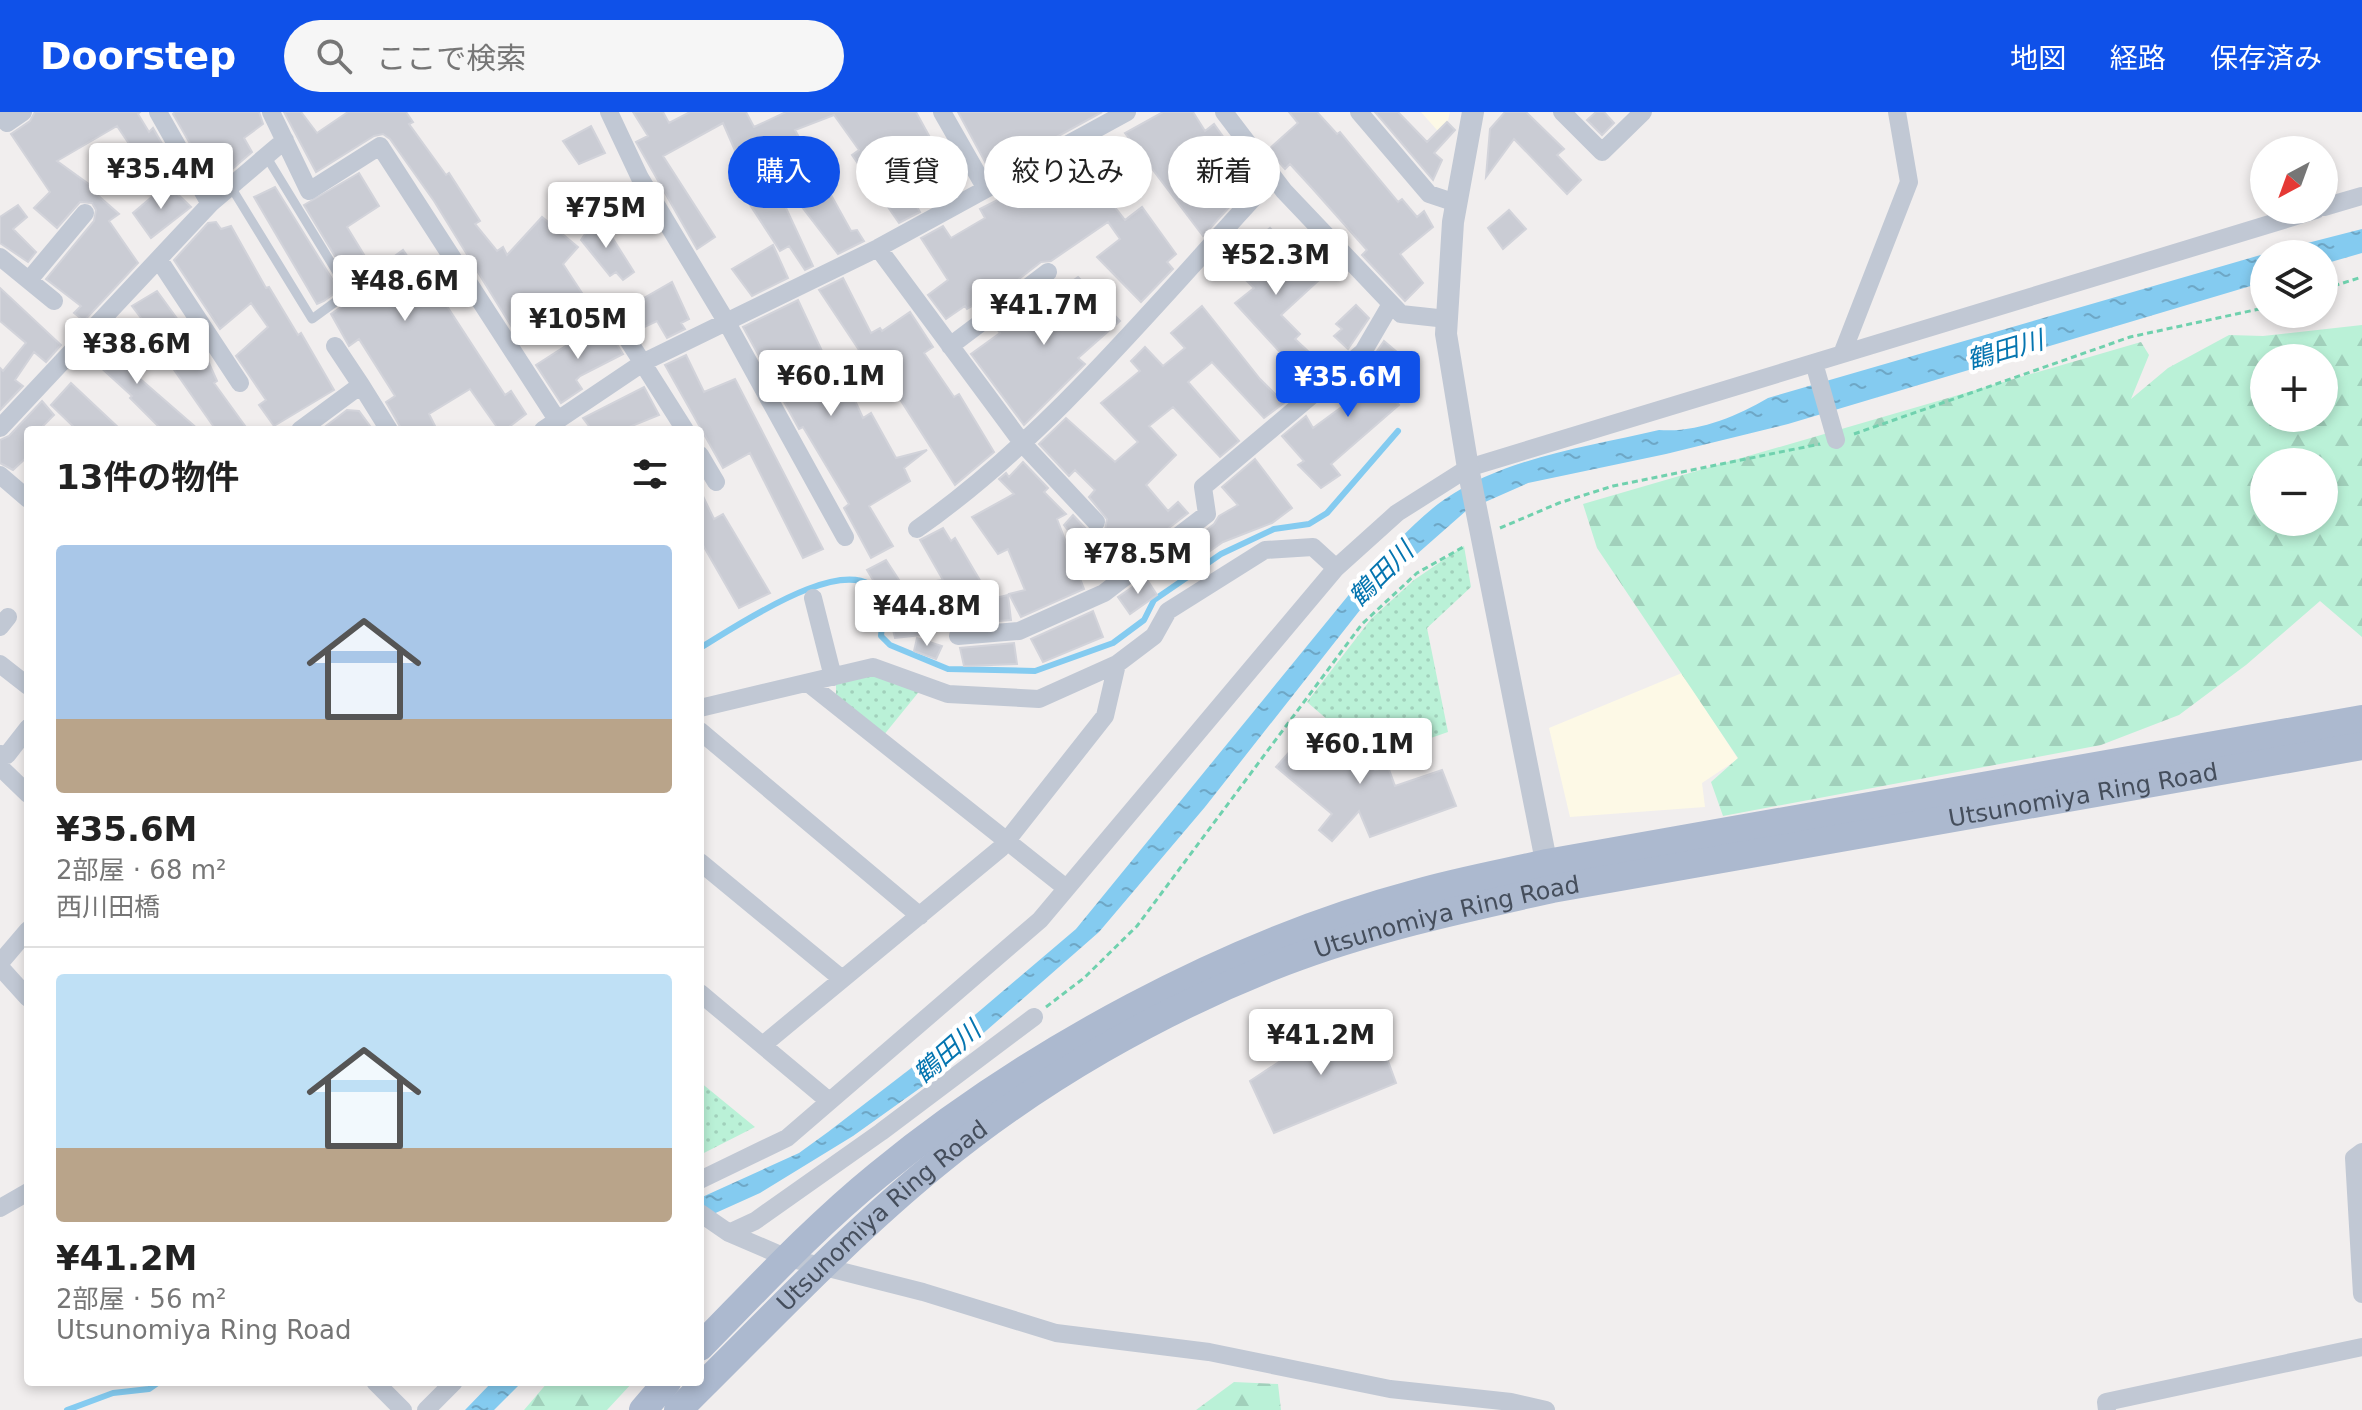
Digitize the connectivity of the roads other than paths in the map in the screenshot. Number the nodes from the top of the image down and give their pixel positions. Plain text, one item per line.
1 (23, 112) edge
2 (158, 112) edge
3 (271, 112) edge
4 (609, 112) edge
5 (942, 112) edge
6 (1127, 112) edge
7 (1224, 112) edge
8 (1359, 112) edge
9 (1473, 112) edge
10 (1562, 112) edge
11 (1643, 112) edge
12 (1897, 112) edge
13 (0, 114) edge
14 (1083, 136) edge
15 (1242, 136) edge
16 (285, 140) junction
17 (266, 156) junction
18 (1280, 185) edge
19 (230, 186) junction
20 (984, 186) edge
21 (984, 190) edge
22 (2362, 196) edge
23 (1456, 203) junction
24 (2338, 203) edge
25 (210, 204) junction
26 (1244, 208) edge
27 (85, 213) dead end
28 (2270, 224) edge
29 (878, 248) junction
30 (0, 257) edge
31 (159, 260) junction
32 (1048, 272) dead end
33 (29, 280) junction
34 (54, 301) dead end
35 (1391, 304) junction
36 (611, 313) dead end
37 (1447, 319) junction
38 (726, 321) junction
39 (335, 346) dead end
40 (950, 346) junction
41 (1842, 354) junction
42 (644, 362) junction
43 (1816, 369) junction
44 (240, 383) dead end
45 (361, 385) junction
46 (305, 426) edge
47 (387, 426) edge
48 (550, 426) edge
49 (683, 426) edge
50 (0, 428) edge
51 (1835, 434) road end
52 (1023, 444) junction
53 (704, 462) edge
54 (1468, 468) junction
55 (0, 475) edge
56 (716, 482) dead end
57 (24, 496) edge
58 (1096, 522) dead end
59 (917, 529) dead end
60 (845, 537) dead end
61 (1336, 568) junction
62 (813, 598) dead end
63 (958, 636) dead end
64 (0, 664) edge
65 (1117, 664) junction
66 (833, 677) junction
67 (24, 683) edge
68 (808, 683) junction
69 (704, 707) edge
70 (2362, 719) edge
71 (24, 733) edge
72 (704, 734) edge
73 (2362, 746) edge
74 (0, 754) edge
75 (0, 767) edge
76 (24, 790) edge
77 (1005, 843) junction
78 (704, 865) edge
79 (1549, 876) junction
80 (1066, 888) junction
81 (920, 916) junction
82 (24, 935) edge
83 (0, 965) edge
84 (842, 979) junction
85 (24, 993) edge
86 (704, 996) edge
87 (1034, 1017) road end
88 (764, 1044) junction
89 (829, 1101) junction
90 (2362, 1152) edge
91 (704, 1178) edge
92 (24, 1194) edge
93 (0, 1208) edge
94 (704, 1216) edge
95 (729, 1233) junction
96 (785, 1257) junction
97 (819, 1267) junction
98 (2362, 1294) edge
99 (704, 1343) edge
100 (2362, 1347) edge
101 (704, 1384) edge
102 (379, 1386) edge
103 (450, 1386) edge
104 (664, 1386) edge
105 (702, 1386) edge
106 (403, 1410) edge
107 (426, 1410) edge
108 (643, 1410) edge
109 (678, 1410) edge
110 (1546, 1410) edge
111 (2107, 1410) edge

1 - 13 street
2 - 25 street
3 - 16 street
4 - 38 street
5 - 20 street
6 - 14 street
7 - 15 street
8 - 23 street
9 - 23 street
10 - 11 street
12 - 41 street
16 - 17 street
16 - 48 street
17 - 19 street
17 - 19 lane
18 - 35 street
19 - 25 street
21 - 29 street
22 - 24 street
23 - 37 street
25 - 31 street
26 - 52 street
27 - 33 street
28 - 41 street
29 - 38 street
29 - 40 street
30 - 33 street
31 - 44 street
31 - 50 street
32 - 40 street
33 - 34 street
35 - 37 street
35 - 63 street
36 - 42 street
37 - 54 street
38 - 42 street
38 - 60 street
39 - 45 street
40 - 52 street
41 - 43 street
42 - 48 street
42 - 49 street
43 - 51 street
43 - 54 street
45 - 46 street
45 - 47 street
52 - 58 street
52 - 59 street
53 - 56 street
54 - 61 street
54 - 79 street
55 - 57 street
61 - 65 street
61 - 80 street
62 - 66 street
64 - 67 street
65 - 66 street
65 - 77 street
66 - 68 street
68 - 69 street
68 - 77 street
70 - 79 main road, Utsunomiya Ring Road
71 - 74 street
72 - 81 street
73 - 79 main road, Utsunomiya Ring Road
75 - 76 street
77 - 80 street
77 - 81 street
78 - 84 street
79 - 96 main road, Utsunomiya Ring Road
79 - 97 main road, Utsunomiya Ring Road
80 - 89 street
81 - 84 street
82 - 83 street
83 - 85 street
84 - 88 street
86 - 88 street
87 - 95 street
88 - 89 street
89 - 91 street
90 - 98 street
92 - 93 street
94 - 95 street
95 - 96 street
96 - 97 street
96 - 99 main road, Utsunomiya Ring Road
97 - 101 main road, Utsunomiya Ring Road
97 - 110 street
100 - 111 street
102 - 106 street
103 - 107 street
104 - 108 main road
105 - 109 main road, Utsunomiya Ring Road

